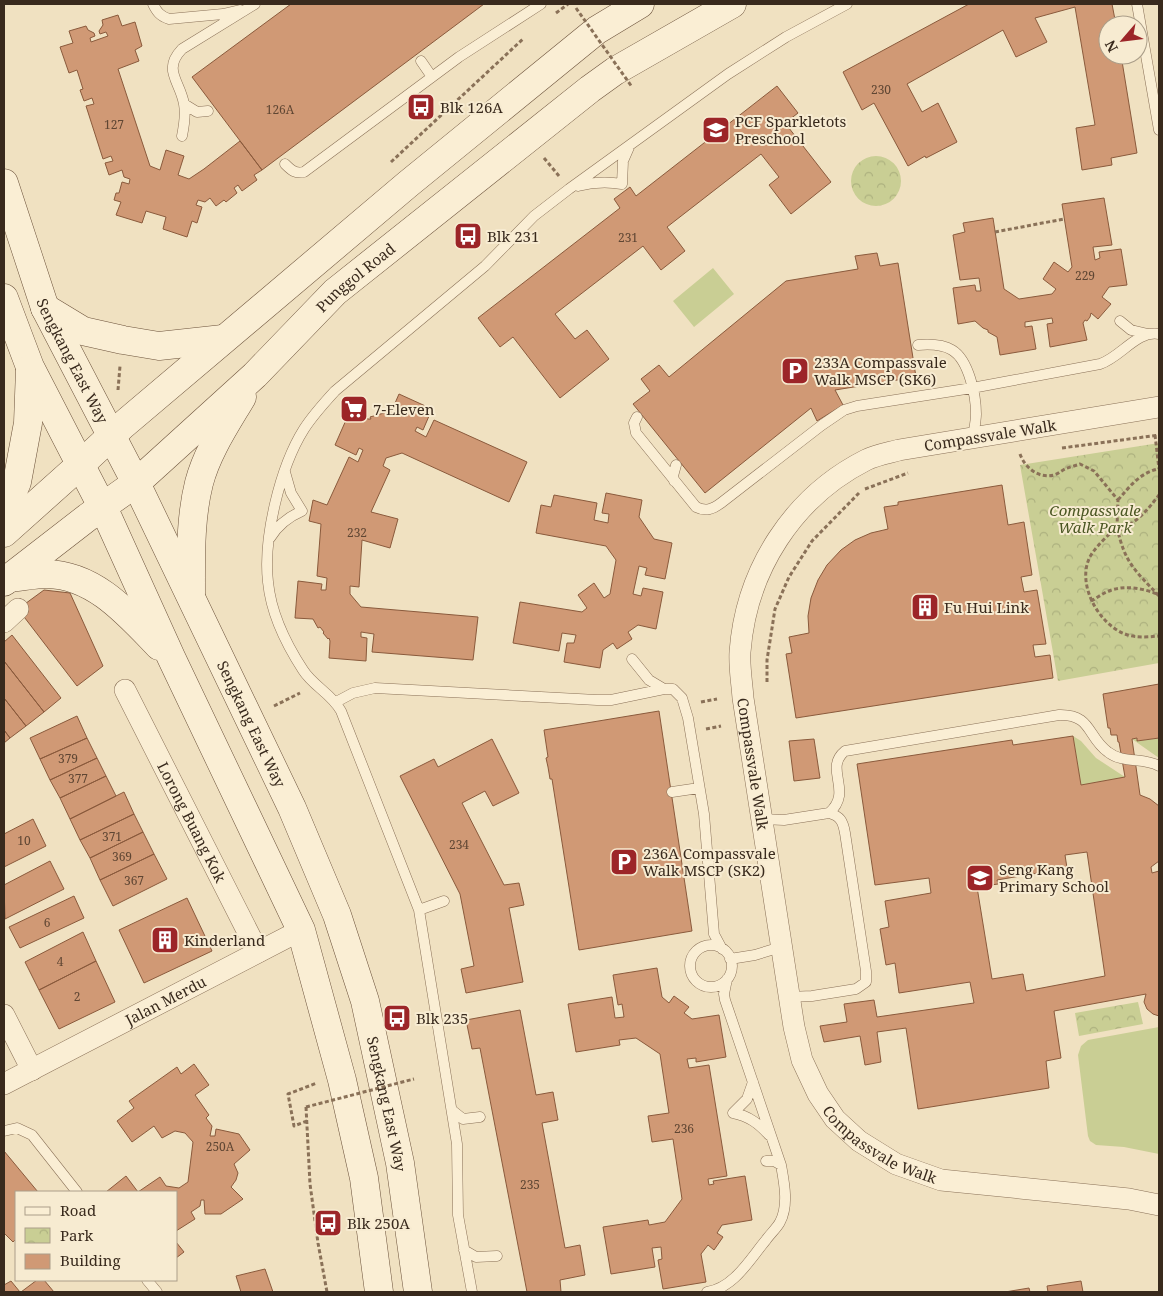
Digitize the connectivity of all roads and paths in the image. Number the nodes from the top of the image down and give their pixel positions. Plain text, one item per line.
1 (153, 4) edge
2 (541, 4) edge
3 (568, 4) edge
4 (640, 4) edge
5 (732, 4) edge
6 (847, 4) edge
7 (1137, 4) edge
8 (253, 5) edge
9 (576, 8) dead end
10 (552, 16) dead end
11 (530, 34) dead end
12 (421, 61) dead end
13 (1149, 70) junction
14 (432, 77) junction
15 (1159, 80) edge
16 (632, 86) dead end
17 (184, 104) junction
18 (208, 112) dead end
19 (1159, 114) edge
20 (1159, 127) edge
21 (182, 136) dead end
22 (631, 144) junction
23 (544, 158) dead end
24 (285, 164) dead end
25 (388, 164) dead end
26 (4, 183) edge
27 (570, 188) junction
28 (1064, 219) dead end
29 (995, 232) dead end
30 (5, 306) edge
31 (45, 308) junction
32 (1120, 321) dead end
33 (1159, 334) edge
34 (1148, 335) junction
35 (223, 340) junction
36 (918, 345) dead end
37 (30, 367) junction
38 (255, 375) junction
39 (972, 388) junction
40 (1159, 407) edge
41 (637, 417) dead end
42 (1157, 435) edge
43 (111, 436) junction
44 (973, 437) junction
45 (1059, 449) dead end
46 (1030, 453) dead end
47 (1020, 454) junction
48 (1011, 456) dead end
49 (80, 465) junction
50 (676, 465) dead end
51 (1159, 469) edge
52 (285, 471) junction
53 (911, 472) dead end
54 (674, 481) junction
55 (136, 483) junction
56 (1159, 495) edge
57 (1118, 500) junction
58 (102, 508) junction
59 (4, 512) edge
60 (1118, 529) junction
61 (4, 533) edge
62 (269, 538) junction
63 (6, 580) edge
64 (1158, 595) edge
65 (191, 600) junction
66 (1092, 601) junction
67 (1159, 636) edge
68 (171, 657) junction
69 (632, 659) dead end
70 (316, 685) junction
71 (664, 689) junction
72 (125, 690) dead end
73 (766, 691) dead end
74 (336, 702) junction
75 (274, 706) dead end
76 (1159, 766) edge
77 (699, 788) junction
78 (672, 792) dead end
79 (829, 813) junction
80 (761, 819) junction
81 (444, 901) dead end
82 (419, 910) junction
83 (301, 930) junction
84 (781, 947) junction
85 (722, 948) junction
86 (258, 952) junction
87 (730, 959) junction
88 (727, 979) junction
89 (789, 997) junction
90 (4, 1015) edge
91 (32, 1070) junction
92 (414, 1079) dead end
93 (753, 1082) junction
94 (4, 1084) edge
95 (453, 1111) junction
96 (480, 1117) dead end
97 (4, 1131) edge
98 (772, 1138) junction
99 (766, 1161) dead end
100 (781, 1165) junction
101 (77, 1191) edge
102 (1159, 1205) edge
103 (464, 1250) junction
104 (497, 1256) dead end
105 (148, 1281) edge
106 (157, 1292) edge
107 (327, 1292) edge
108 (379, 1292) edge
109 (418, 1292) edge
110 (472, 1292) edge
111 (707, 1292) edge

1 - 8 lane
2 - 14 lane
3 - 10 path
4 - 35 main road
5 - 38 main road, Punggol Road
6 - 22 lane
7 - 13 lane
8 - 17 lane
9 - 16 path, bridge
11 - 25 path
12 - 14 lane
13 - 15 lane
13 - 20 lane
14 - 24 lane
17 - 18 lane
17 - 21 lane
19 - 20 lane
22 - 27 lane
22 - 27 lane
23 - 27 path
26 - 31 main road, Sengkang East Way
27 - 52 lane
28 - 29 path
30 - 37 main road
31 - 35 main road
31 - 43 main road, Sengkang East Way
32 - 34 lane
33 - 34 lane
34 - 39 lane
35 - 43 main road
36 - 39 lane
37 - 49 main road
37 - 59 main road
38 - 55 main road, Punggol Road
38 - 65 main road
39 - 44 lane
39 - 54 lane
40 - 44 street, Compassvale Walk
41 - 54 lane
42 - 45 path
42 - 51 path
43 - 49 main road
43 - 55 main road, Sengkang East Way
44 - 80 street, Compassvale Walk
46 - 47 path
47 - 48 path
47 - 57 path
49 - 58 main road
49 - 61 main road
50 - 54 lane
51 - 57 path
52 - 62 lane
52 - 62 lane
53 - 73 path
55 - 58 main road, Punggol Road
55 - 65 main road, Sengkang East Way
56 - 60 path
57 - 60 path
58 - 63 main road, Punggol Road
58 - 68 main road
60 - 64 path
60 - 66 path
62 - 70 lane
63 - 68 main road
64 - 66 path
65 - 109 main road, Sengkang East Way
66 - 67 path
68 - 83 main road
69 - 71 lane
70 - 74 lane
70 - 75 path
71 - 74 lane
71 - 77 lane
72 - 86 street, Lorong Buang Kok
74 - 82 lane
76 - 79 lane
77 - 78 lane
77 - 85 lane
79 - 80 lane
79 - 89 lane
80 - 84 street, Compassvale Walk
81 - 82 lane
82 - 95 lane
83 - 86 street, Jalan Merdu
83 - 108 main road
84 - 87 lane
84 - 89 street, Compassvale Walk
85 - 87 lane
85 - 88 lane
86 - 91 street, Jalan Merdu
87 - 88 lane
88 - 93 lane
89 - 102 street, Compassvale Walk
90 - 91 street
91 - 94 street, Jalan Merdu
92 - 107 path, bridge
93 - 98 lane
93 - 98 lane
95 - 96 lane
95 - 103 lane
97 - 101 lane
98 - 100 lane
99 - 100 lane
100 - 111 lane
103 - 104 lane
103 - 110 lane
105 - 106 lane

